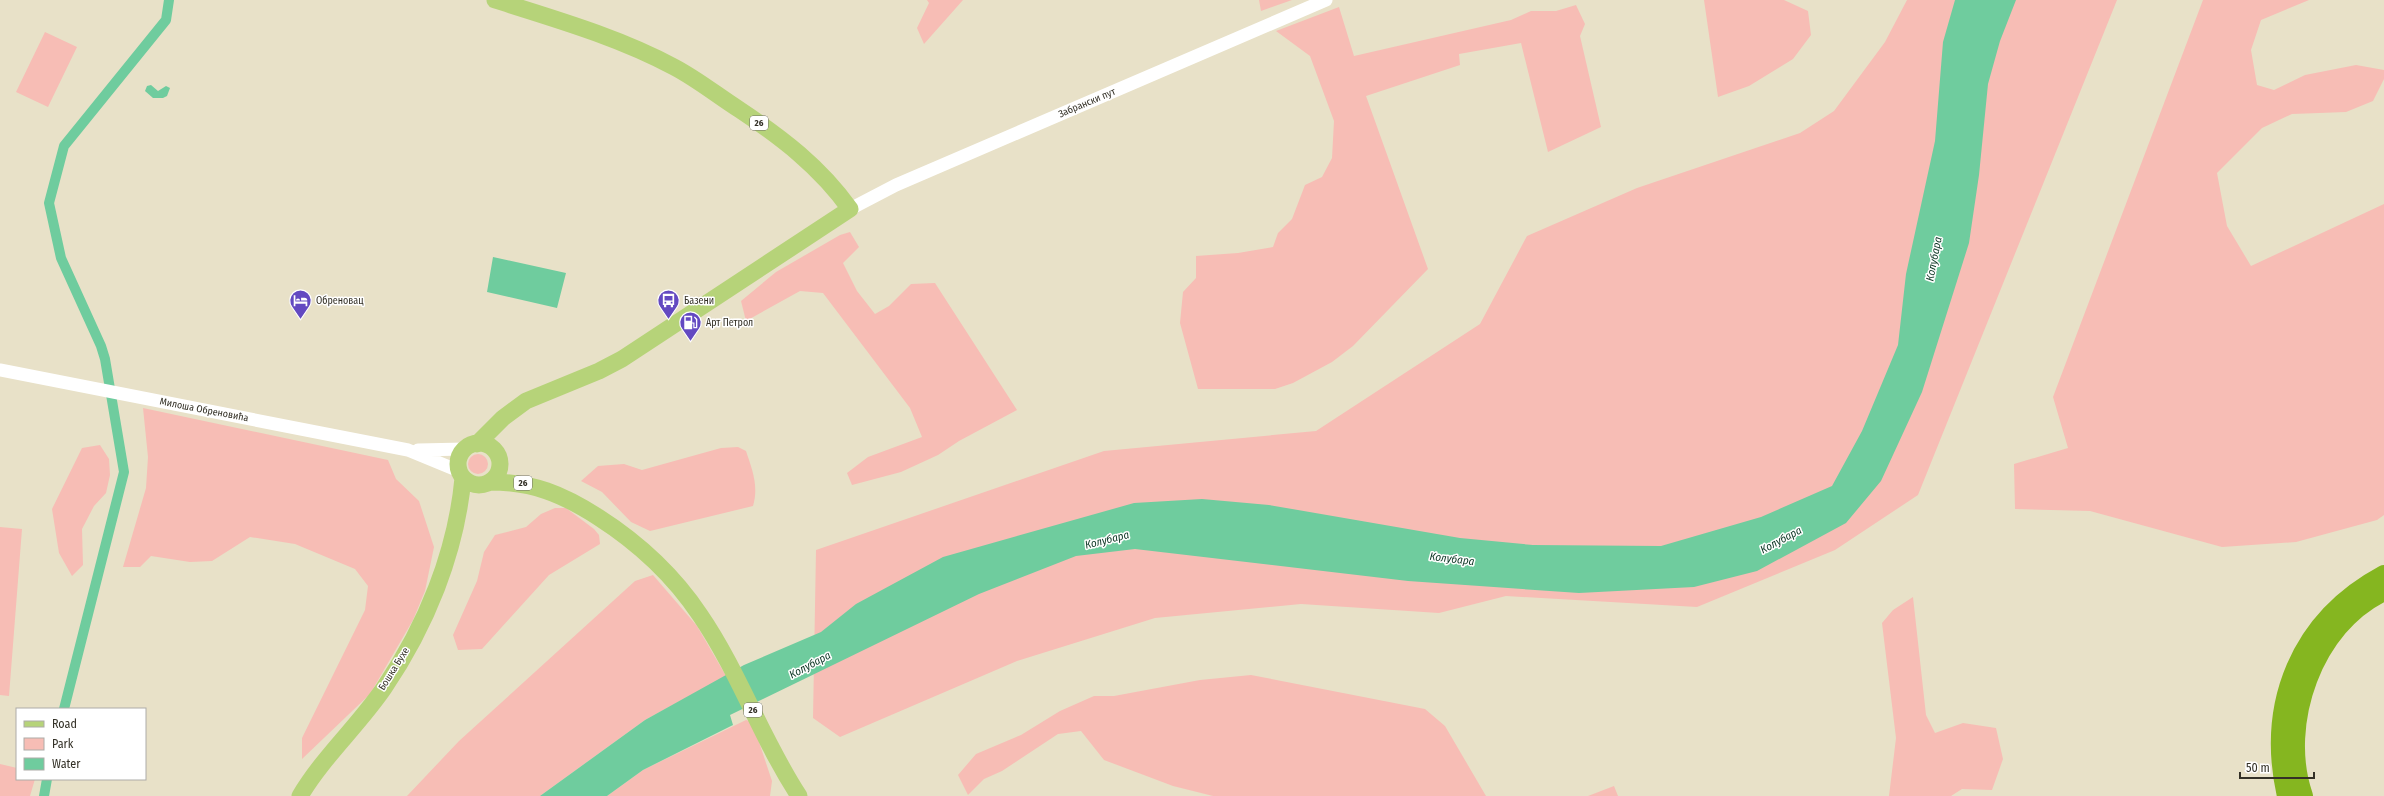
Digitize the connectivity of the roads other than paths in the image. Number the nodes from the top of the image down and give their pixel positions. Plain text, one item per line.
1 (495, 0) edge
2 (1326, 0) edge
3 (850, 209) junction
4 (0, 370) edge
5 (515, 410) junction
6 (471, 447) junction
7 (408, 450) junction
8 (497, 456) junction
9 (461, 474) junction
10 (487, 483) junction
11 (555, 493) junction
12 (457, 525) junction
13 (2384, 575) edge
14 (2384, 592) edge
15 (300, 796) edge
16 (799, 796) edge
17 (2287, 796) edge
18 (2303, 796) edge

1 - 3 main road, 26
2 - 3 street, Забрански пут
3 - 5 main road
4 - 7 street, Милоша Обреновића
5 - 6 main road
5 - 8 main road
6 - 7 street, Милоша Обреновића
6 - 8 main road, 26
6 - 9 main road
7 - 9 street, Милоша Обреновића
8 - 10 main road
8 - 11 main road, 26
9 - 10 main road, 26
9 - 12 main road, Бошка Бухе
10 - 11 main road, 26
10 - 12 main road, Бошка Бухе
11 - 16 main road, 26
12 - 15 main road, Бошка Бухе
13 - 17 highway
14 - 18 highway

